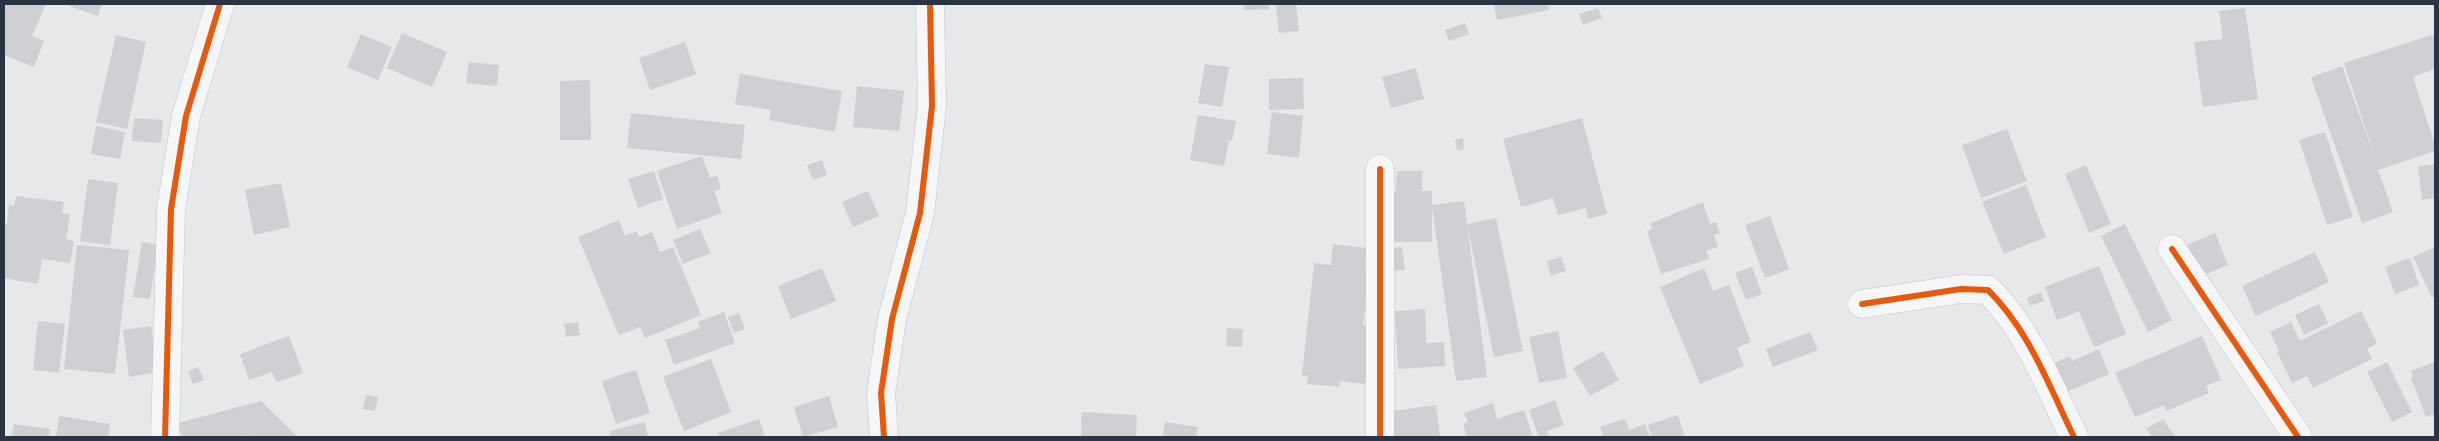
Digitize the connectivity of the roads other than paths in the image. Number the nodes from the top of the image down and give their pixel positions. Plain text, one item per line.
1 (220, 4) edge
2 (930, 4) edge
3 (1380, 169) dead end
4 (2172, 249) dead end
5 (1862, 304) dead end
6 (165, 437) edge
7 (884, 437) edge
8 (1380, 437) edge
9 (2074, 437) edge
10 (2298, 437) edge

1 - 6 street
2 - 7 street
3 - 8 street
4 - 10 street
5 - 9 street

